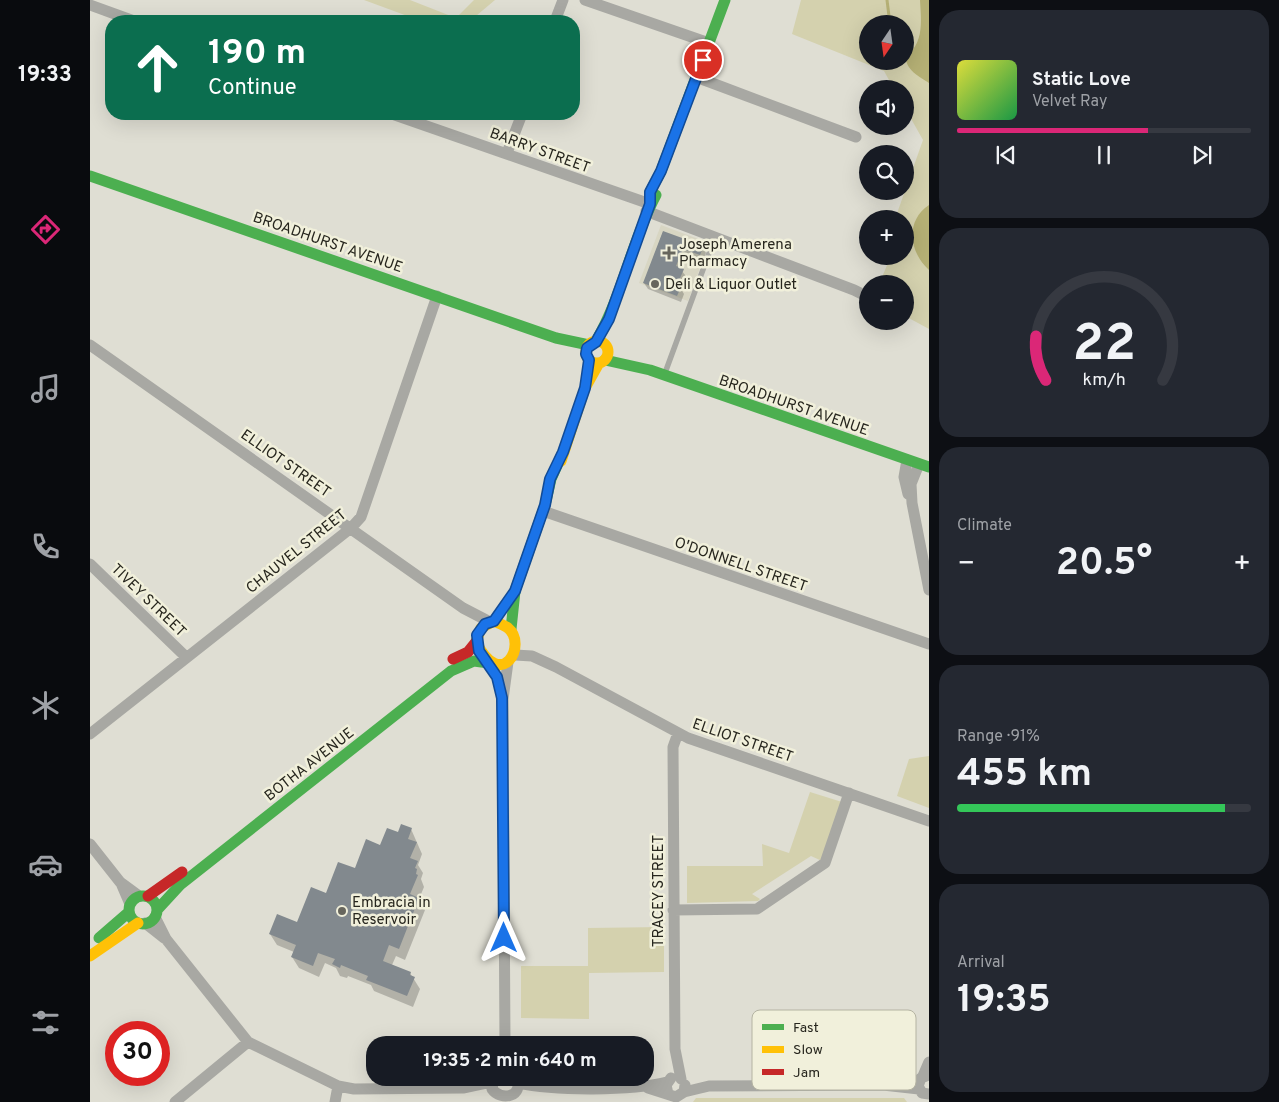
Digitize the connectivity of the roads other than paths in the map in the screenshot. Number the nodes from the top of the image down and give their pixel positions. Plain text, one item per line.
1 (563, 0) edge
2 (584, 0) edge
3 (725, 0) edge
4 (90, 4) edge
5 (118, 15) edge
6 (557, 15) edge
7 (709, 43) junction
8 (696, 77) junction
9 (410, 120) edge
10 (520, 120) edge
11 (856, 137) dead end
12 (507, 153) junction
13 (90, 176) edge
14 (648, 208) junction
15 (715, 237) junction
16 (859, 292) edge
17 (437, 296) junction
18 (90, 345) edge
19 (597, 352) junction
20 (664, 375) junction
21 (906, 460) junction
22 (924, 466) edge
23 (912, 503) junction
24 (544, 508) junction
25 (351, 528) junction
26 (90, 564) edge
27 (929, 590) edge
28 (515, 591) junction
29 (463, 608) junction
30 (492, 621) junction
31 (513, 635) junction
32 (478, 636) junction
33 (929, 644) edge
34 (186, 657) junction
35 (511, 659) junction
36 (490, 664) junction
37 (556, 667) junction
38 (502, 698) junction
39 (397, 708) junction
40 (678, 733) junction
41 (90, 734) edge
42 (849, 793) junction
43 (929, 821) edge
44 (240, 832) junction
45 (90, 844) edge
46 (136, 902) junction
47 (673, 910) junction
48 (156, 914) junction
49 (141, 923) junction
50 (166, 939) junction
51 (90, 945) edge
52 (90, 956) edge
53 (505, 1036) edge
54 (248, 1042) junction
55 (929, 1062) edge
56 (338, 1086) junction
57 (752, 1086) edge
58 (923, 1087) edge
59 (495, 1090) edge
60 (515, 1090) edge
61 (676, 1090) edge
62 (175, 1102) edge
63 (335, 1102) edge

1 - 6 street
2 - 7 street
3 - 7 street
4 - 5 street
7 - 8 street
8 - 11 street
8 - 14 street
9 - 12 street, BARRY STREET
10 - 12 street
12 - 14 street, BARRY STREET
13 - 17 street, BROADHURST AVENUE
14 - 15 street, BARRY STREET
14 - 19 street
15 - 16 street, BARRY STREET
15 - 20 lane
17 - 19 street, BROADHURST AVENUE
17 - 25 street, CHAUVEL STREET
18 - 25 street, ELLIOT STREET
19 - 20 street, BROADHURST AVENUE
19 - 24 street
20 - 21 street, BROADHURST AVENUE
21 - 22 street, BROADHURST AVENUE
21 - 23 street
22 - 23 street
23 - 27 street
24 - 28 street
24 - 33 street, O'DONNELL STREET
25 - 29 street, ELLIOT STREET
25 - 34 street, CHAUVEL STREET
26 - 34 street, TIVEY STREET
28 - 30 street
28 - 31 street
29 - 30 street, ELLIOT STREET
29 - 32 street, ELLIOT STREET
30 - 31 street
30 - 32 street
31 - 35 street
31 - 37 street, ELLIOT STREET
32 - 36 street
32 - 39 street, BOTHA AVENUE
34 - 41 street, CHAUVEL STREET
35 - 36 street
35 - 37 street, ELLIOT STREET
35 - 38 street
36 - 38 street
36 - 39 street, BOTHA AVENUE
37 - 40 street, ELLIOT STREET
38 - 53 street
39 - 44 street, BOTHA AVENUE
40 - 42 street, ELLIOT STREET
40 - 47 street, TRACEY STREET
42 - 43 street, ELLIOT STREET
42 - 47 street
44 - 46 street, BOTHA AVENUE
44 - 48 street, BOTHA AVENUE
45 - 46 street
46 - 48 street
46 - 49 street
46 - 51 street, BOTHA AVENUE
47 - 61 street, TRACEY STREET
48 - 49 street, BOTHA AVENUE
48 - 50 street
49 - 50 street
49 - 52 street
50 - 54 street
54 - 56 street
54 - 62 street
55 - 58 street
56 - 59 street
56 - 63 street
57 - 61 street
59 - 60 street
60 - 61 street

